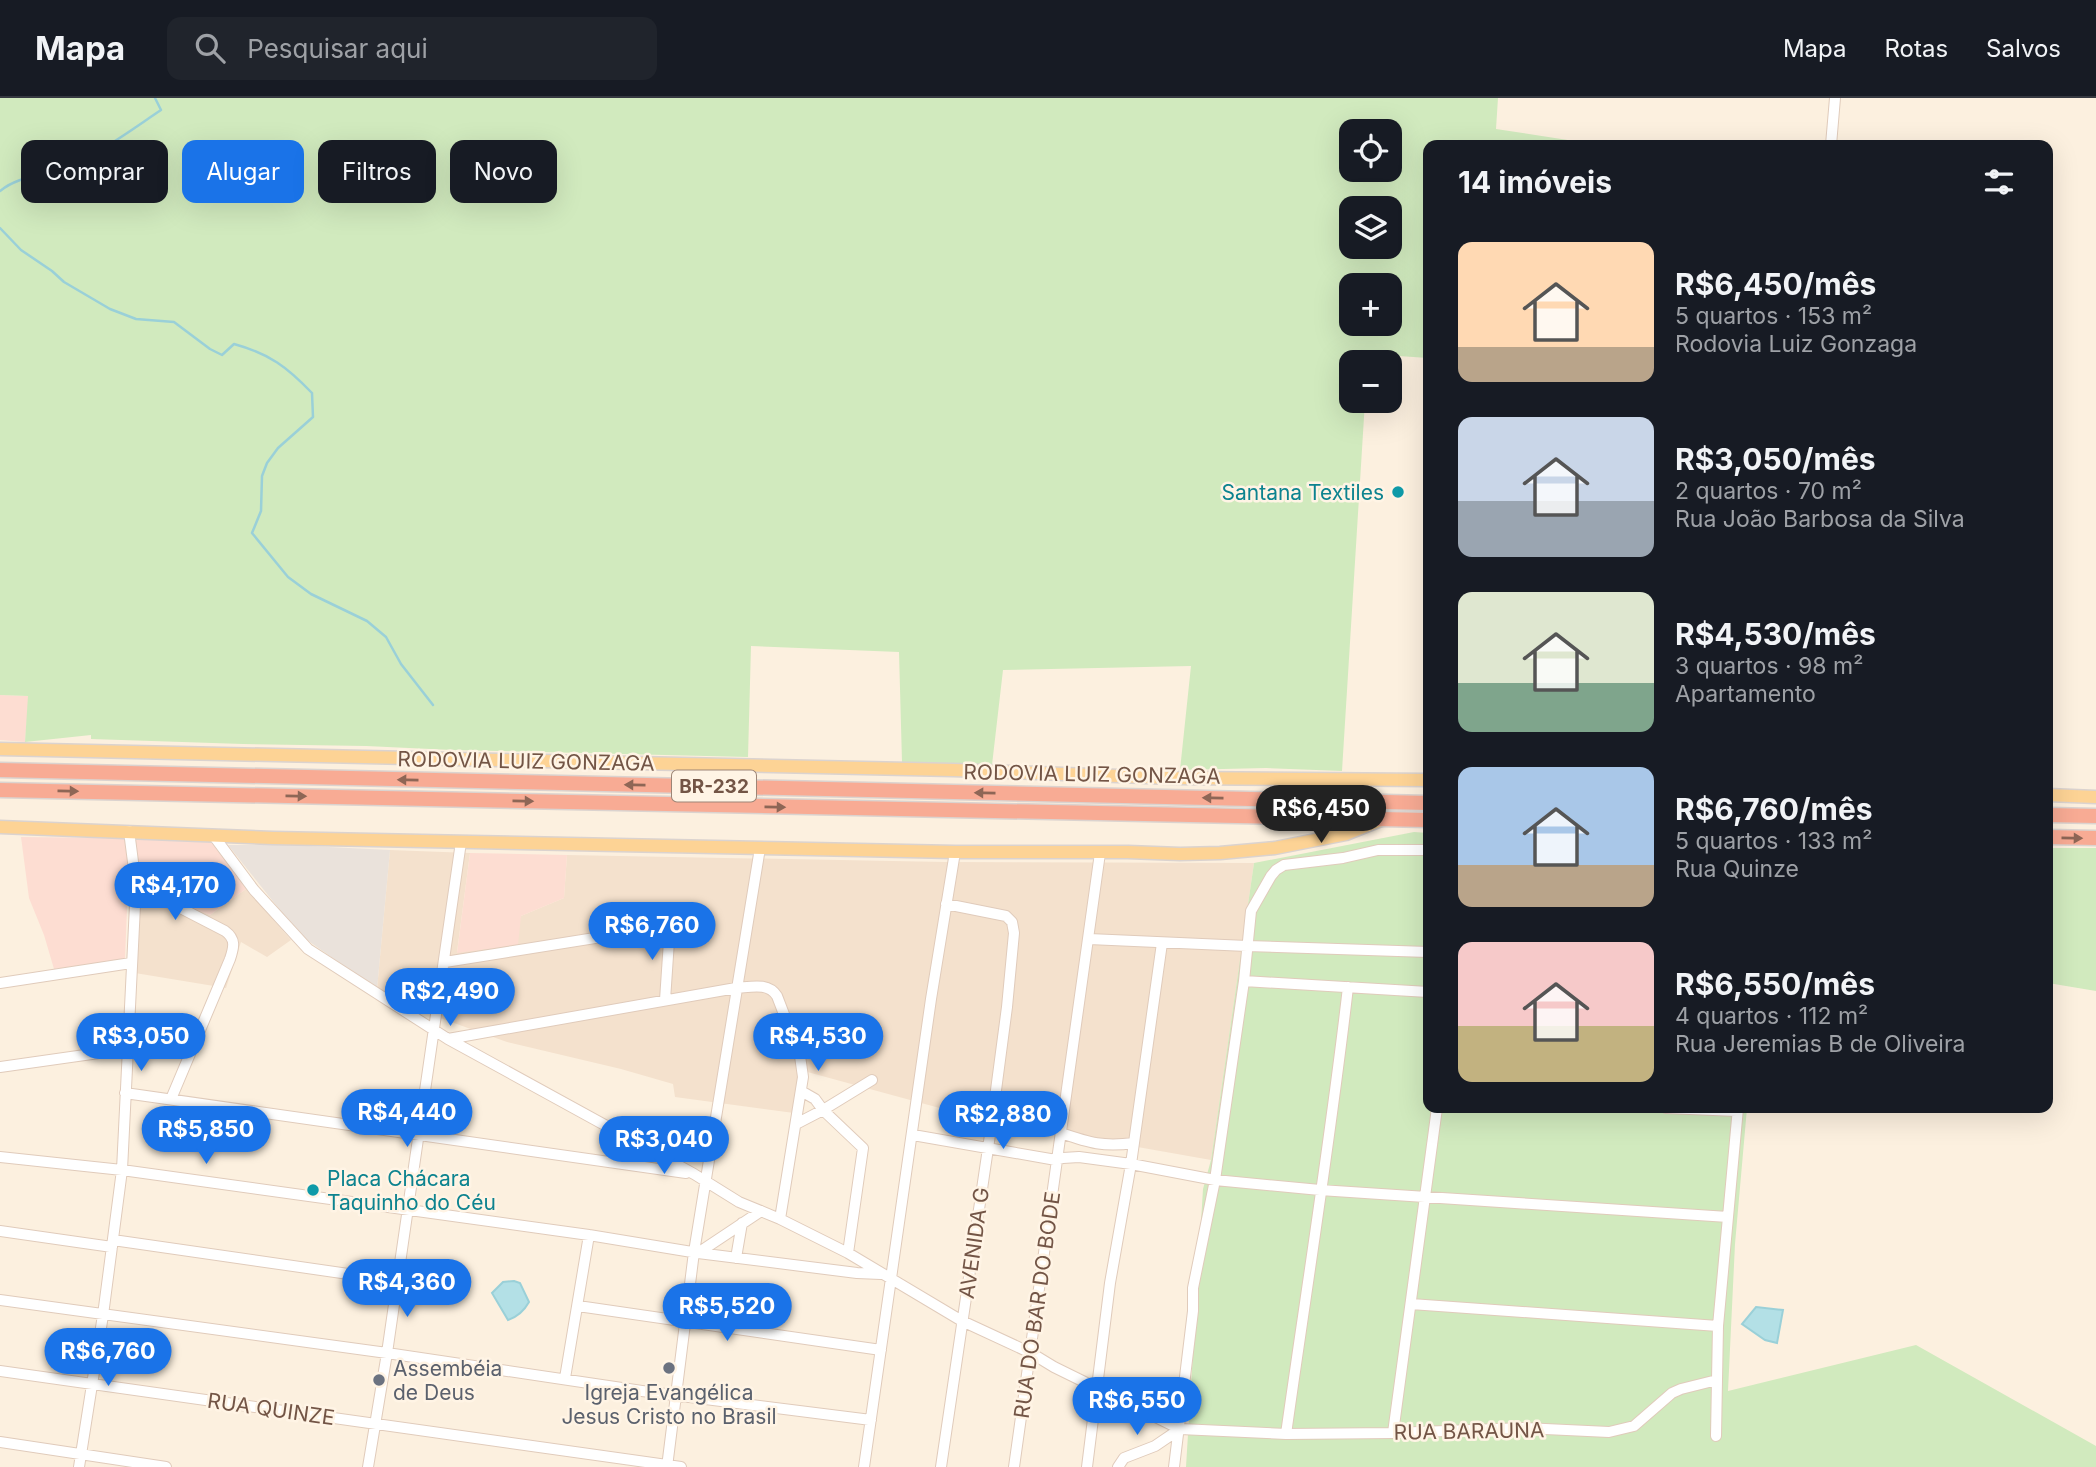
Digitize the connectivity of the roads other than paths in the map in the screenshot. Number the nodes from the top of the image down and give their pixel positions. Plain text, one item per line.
1 (1835, 98) edge
2 (1831, 140) edge
3 (0, 749) edge
4 (0, 770) edge
5 (1423, 780) edge
6 (0, 790) edge
7 (2053, 794) edge
8 (2096, 797) edge
9 (1423, 803) edge
10 (2053, 815) edge
11 (2096, 816) edge
12 (1384, 819) junction
13 (1423, 820) edge
14 (0, 827) edge
15 (129, 831) junction
16 (213, 835) junction
17 (2053, 837) edge
18 (2096, 838) edge
19 (461, 842) junction
20 (760, 848) junction
21 (1423, 850) edge
22 (955, 852) junction
23 (1100, 853) junction
24 (136, 885) junction
25 (946, 904) junction
26 (1089, 939) junction
27 (1162, 943) junction
28 (1247, 946) junction
29 (1423, 952) edge
30 (131, 962) junction
31 (445, 962) junction
32 (1244, 981) junction
33 (0, 983) edge
34 (1348, 987) junction
35 (736, 988) junction
36 (1423, 992) edge
37 (665, 1000) junction
38 (434, 1030) junction
39 (448, 1039) junction
40 (127, 1049) junction
41 (0, 1067) edge
42 (872, 1080) dead end
43 (801, 1091) junction
44 (125, 1093) junction
45 (172, 1099) junction
46 (823, 1110) junction
47 (1436, 1113) edge
48 (1738, 1113) edge
49 (796, 1124) junction
50 (1060, 1133) junction
51 (418, 1135) junction
52 (913, 1135) junction
53 (1134, 1143) junction
54 (987, 1149) junction
55 (0, 1157) edge
56 (1056, 1160) junction
57 (1132, 1164) junction
58 (122, 1170) junction
59 (694, 1174) junction
60 (1215, 1180) junction
61 (704, 1182) junction
62 (1320, 1190) junction
63 (1424, 1198) junction
64 (407, 1210) junction
65 (761, 1211) junction
66 (1728, 1217) junction
67 (780, 1219) junction
68 (742, 1223) junction
69 (0, 1231) edge
70 (589, 1235) junction
71 (113, 1244) junction
72 (696, 1252) junction
73 (848, 1253) junction
74 (736, 1258) junction
75 (888, 1276) junction
76 (397, 1282) junction
77 (0, 1300) edge
78 (1411, 1304) junction
79 (578, 1306) junction
80 (103, 1315) junction
81 (685, 1321) junction
82 (962, 1321) junction
83 (1718, 1326) junction
84 (881, 1350) junction
85 (387, 1353) junction
86 (1031, 1353) junction
87 (0, 1371) edge
88 (565, 1378) junction
89 (1717, 1380) junction
90 (93, 1384) junction
91 (1097, 1387) junction
92 (676, 1394) junction
93 (871, 1420) junction
94 (376, 1423) junction
95 (1180, 1429) junction
96 (1393, 1433) junction
97 (1286, 1434) junction
98 (1716, 1436) dead end
99 (0, 1442) edge
100 (81, 1455) junction
101 (667, 1466) edge
102 (79, 1467) edge
103 (166, 1467) edge
104 (368, 1467) edge
105 (681, 1467) edge
106 (864, 1467) edge
107 (941, 1467) edge
108 (1014, 1467) edge
109 (1087, 1467) edge
110 (1118, 1467) edge
111 (1174, 1467) edge

1 - 2 street
3 - 5 main road, BR-232
9 -> 4 highway, RODOVIA LUIZ GONZAGA / BR-232
6 -> 12 highway, RODOVIA LUIZ GONZAGA / BR-232
7 - 8 main road
10 - 11 highway
12 - 13 highway, RODOVIA LUIZ GONZAGA / BR-232
12 - 23 main road
14 - 15 main road
15 - 16 main road
15 - 24 street
16 - 19 main road
16 - 38 street
17 -> 18 highway
19 - 20 main road
19 - 31 street
20 - 22 main road
20 - 35 street
21 - 28 street
22 - 23 main road
22 - 25 street
23 - 26 street, RUA DO BAR DO BODE
24 - 30 street
24 - 45 street
25 - 52 street
25 - 54 street, AVENIDA G
26 - 27 street
26 - 50 street, RUA DO BAR DO BODE
27 - 28 street
27 - 53 street
28 - 29 street
28 - 32 street
30 - 33 street
30 - 40 street
31 - 37 street
31 - 38 street
32 - 34 street
32 - 60 street
34 - 36 street
34 - 62 street
35 - 37 street
35 - 43 street
35 - 61 street
37 - 39 street
38 - 39 street
38 - 51 street
39 - 59 street
40 - 41 street
40 - 44 street
42 - 46 street
43 - 46 street
43 - 49 street
44 - 45 street
44 - 58 street
45 - 51 street
46 - 49 street
46 - 73 street
47 - 63 street
48 - 66 street
49 - 67 street
50 - 53 street
50 - 56 street, RUA DO BAR DO BODE
51 - 59 street
51 - 64 street
52 - 54 street
52 - 75 street
53 - 57 street
54 - 56 street
54 - 82 street, AVENIDA G
55 - 58 street
56 - 57 street
56 - 86 street, RUA DO BAR DO BODE
57 - 60 street
57 - 91 street
58 - 64 street
58 - 71 street
59 - 61 street
60 - 62 street
60 - 95 street
61 - 65 street
61 - 72 street
62 - 63 street
62 - 97 street
63 - 66 street
63 - 78 street
64 - 70 street
64 - 76 street
65 - 67 street
65 - 68 street
66 - 83 street
67 - 73 street
68 - 72 street
68 - 74 street
69 - 71 street
70 - 72 street
70 - 79 street
71 - 76 street
71 - 80 street
72 - 74 street
72 - 81 street
73 - 75 street
74 - 75 street
75 - 82 street
75 - 84 street
76 - 85 street
77 - 80 street
78 - 83 street
78 - 96 street
79 - 81 street
79 - 88 street
80 - 85 street
80 - 90 street
81 - 84 street
81 - 92 street
82 - 86 street
82 - 107 street, AVENIDA G
83 - 89 street
84 - 93 street
85 - 88 street
85 - 94 street
86 - 91 street
86 - 108 street, RUA DO BAR DO BODE
87 - 90 street, RUA QUINZE
88 - 92 street
89 - 96 street, RUA BARAUNA
89 - 98 street
90 - 94 street, RUA QUINZE
90 - 100 street
91 - 95 street
91 - 109 street
92 - 93 street
92 - 101 street
93 - 106 street
94 - 101 street, RUA QUINZE
94 - 104 street
95 - 97 street, RUA BARAUNA
95 - 110 street
95 - 111 street
96 - 97 street, RUA BARAUNA
99 - 100 street
100 - 102 street
100 - 103 street
101 - 105 street, RUA QUINZE

